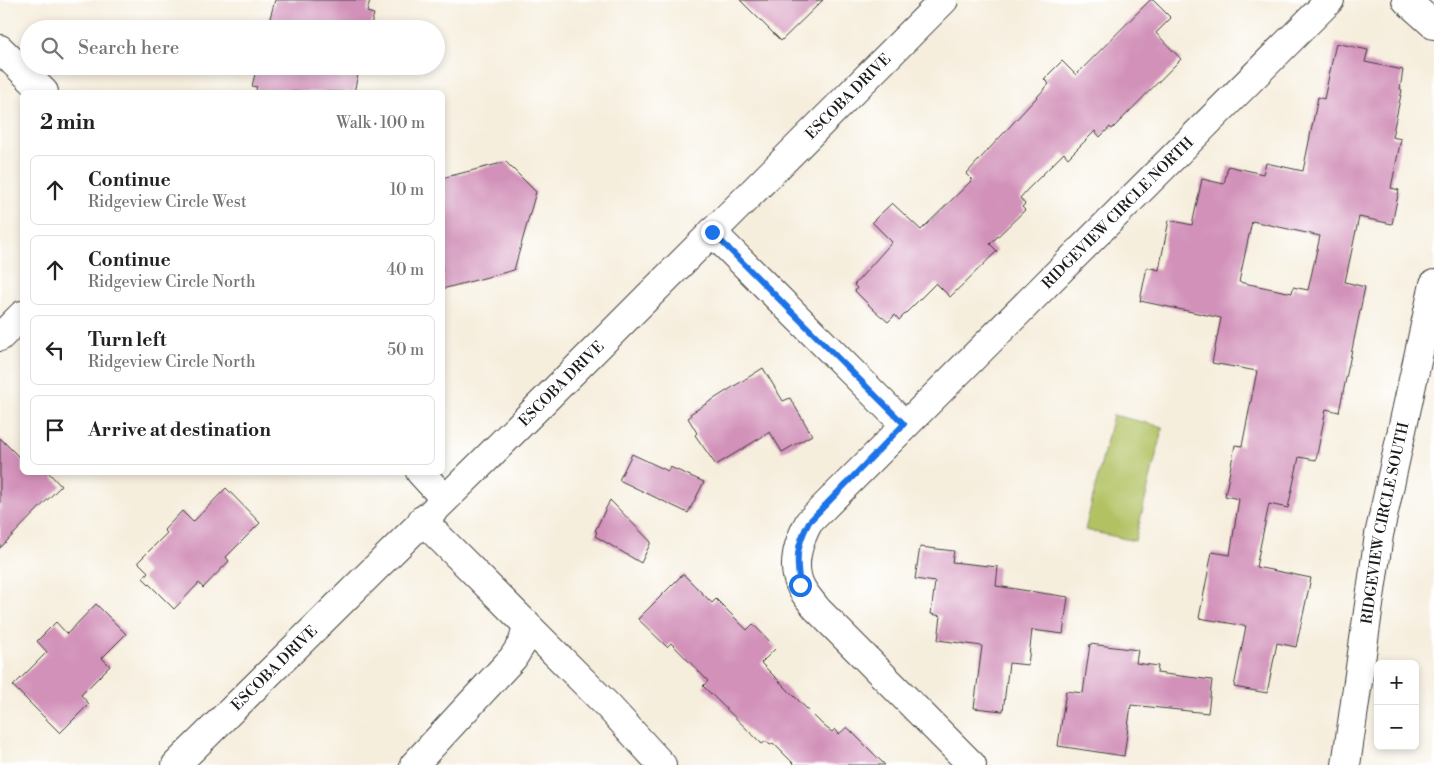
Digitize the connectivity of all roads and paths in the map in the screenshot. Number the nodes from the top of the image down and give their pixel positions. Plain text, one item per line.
1 (944, 0) edge
2 (1330, 0) edge
3 (1406, 0) edge
4 (1434, 25) edge
5 (0, 48) edge
6 (20, 68) edge
7 (27, 75) edge
8 (42, 90) edge
9 (712, 232) junction
10 (1434, 284) edge
11 (20, 317) edge
12 (0, 338) edge
13 (904, 424) junction
14 (423, 475) edge
15 (444, 498) junction
16 (422, 520) junction
17 (527, 624) junction
18 (176, 765) edge
19 (414, 765) edge
20 (662, 765) edge
21 (972, 765) edge
22 (1346, 765) edge

1 - 9 street, ESCOBA DRIVE
2 - 13 street, RIDGEVIEW CIRCLE NORTH
3 - 4 street
5 - 6 street
7 - 8 street
9 - 13 street
9 - 15 street, ESCOBA DRIVE
10 - 22 street, RIDGEVIEW CIRCLE SOUTH
11 - 12 street
13 - 21 street, RIDGEVIEW CIRCLE NORTH
14 - 15 street
15 - 16 street, ESCOBA DRIVE
16 - 17 street
16 - 18 street, ESCOBA DRIVE
17 - 19 street
17 - 20 street

